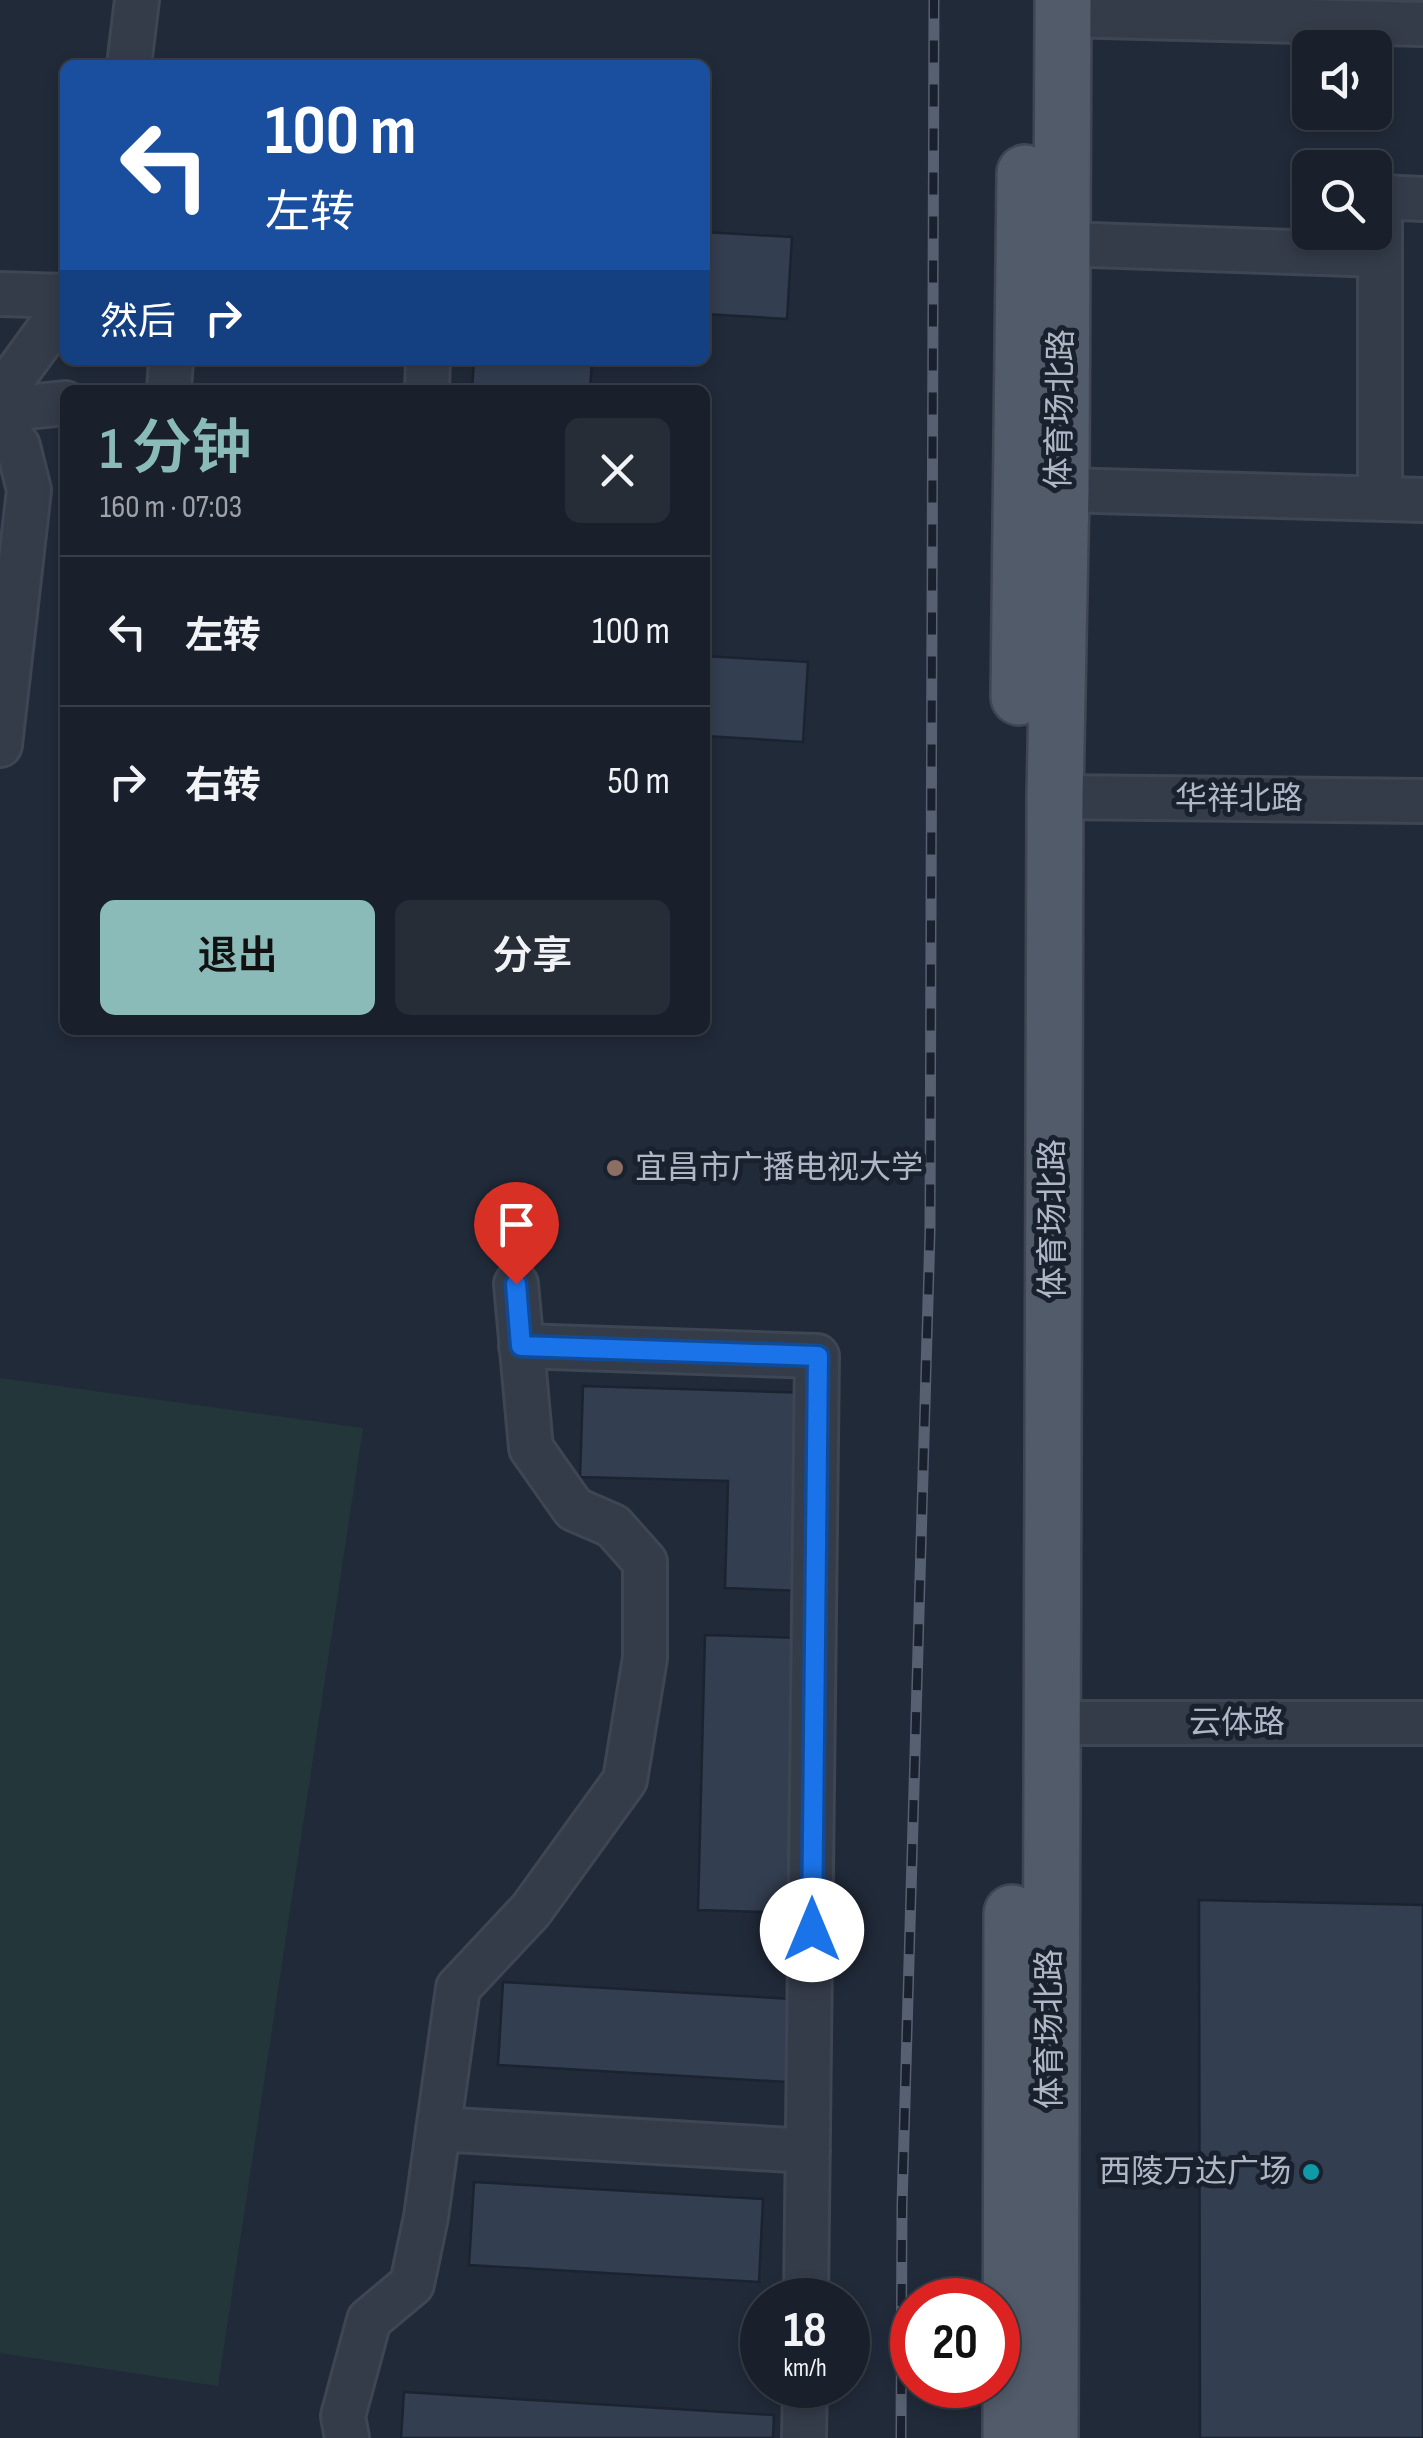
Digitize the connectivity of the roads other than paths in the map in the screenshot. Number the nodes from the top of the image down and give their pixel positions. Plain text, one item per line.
1 (137, 0) edge
2 (1050, 5) edge
3 (1423, 24) edge
4 (130, 60) edge
5 (1423, 199) edge
6 (1063, 244) junction
7 (1380, 255) junction
8 (0, 294) edge
9 (60, 296) edge
10 (60, 314) edge
11 (0, 396) edge
12 (60, 404) edge
13 (0, 410) edge
14 (0, 424) edge
15 (1061, 490) junction
16 (1380, 499) junction
17 (1423, 500) edge
18 (0, 745) edge
19 (1054, 798) junction
20 (1423, 800) edge
21 (516, 1284) dead end
22 (521, 1346) junction
23 (1051, 1723) junction
24 (1423, 1723) edge
25 (438, 2129) junction
26 (808, 2151) junction
27 (806, 2278) edge
28 (805, 2408) edge
29 (346, 2438) edge
30 (804, 2438) edge
31 (1011, 2438) edge
32 (1050, 2438) edge

1 - 4 street
2 - 3 street
2 - 6 main road, 体育场北路
2 - 31 main road, 体育场北路
5 - 7 street
6 - 7 street
6 - 15 main road, 体育场北路
7 - 16 street
8 - 9 street
10 - 11 street
12 - 13 street
14 - 18 street
15 - 16 street
15 - 19 main road, 体育场北路
16 - 17 street
19 - 20 street, 华祥北路
19 - 23 main road, 体育场北路
21 - 22 street
22 - 25 street
22 - 26 street
23 - 24 street, 云体路
23 - 32 main road, 体育场北路
25 - 26 street
25 - 29 street
26 - 27 street
28 - 30 street

